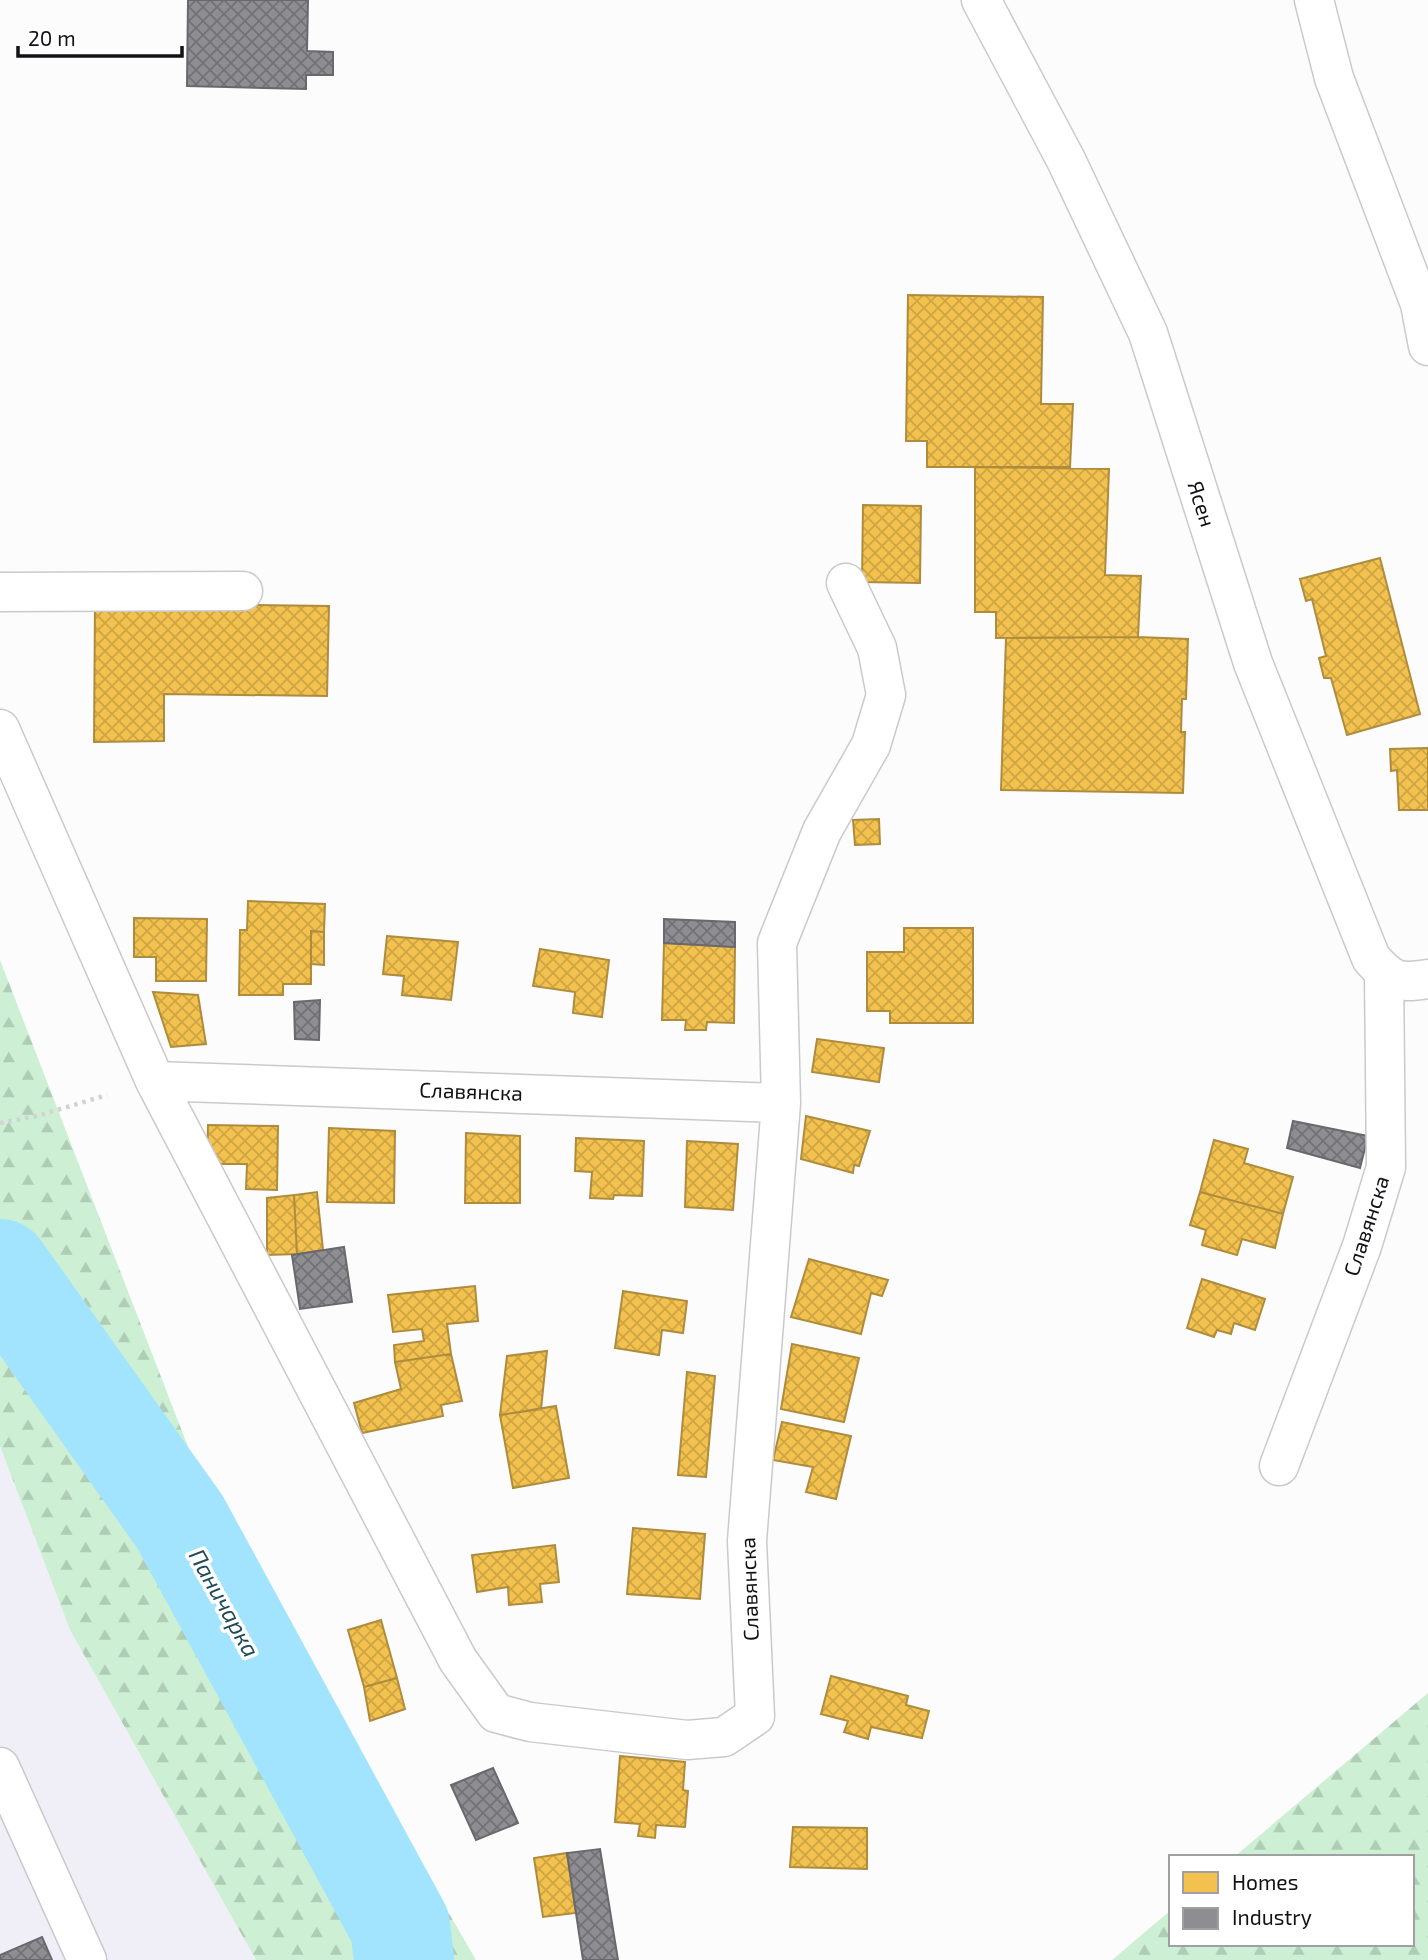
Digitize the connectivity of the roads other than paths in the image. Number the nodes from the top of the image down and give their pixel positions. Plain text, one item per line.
1 (981, 0) edge
2 (1314, 0) edge
3 (1428, 346) edge
4 (846, 583) dead end
5 (243, 591) dead end
6 (0, 592) edge
7 (0, 729) edge
8 (1384, 974) junction
9 (1428, 979) edge
10 (156, 1081) junction
11 (781, 1103) junction
12 (1279, 1465) dead end
13 (0, 1767) edge
14 (87, 1960) edge

1 - 8 street, Ясен
2 - 3 street
4 - 11 street
5 - 6 street
7 - 10 street, Славянска
8 - 9 street
8 - 12 street, Славянска
10 - 11 street, Славянска
10 - 11 street, Славянска
13 - 14 street

